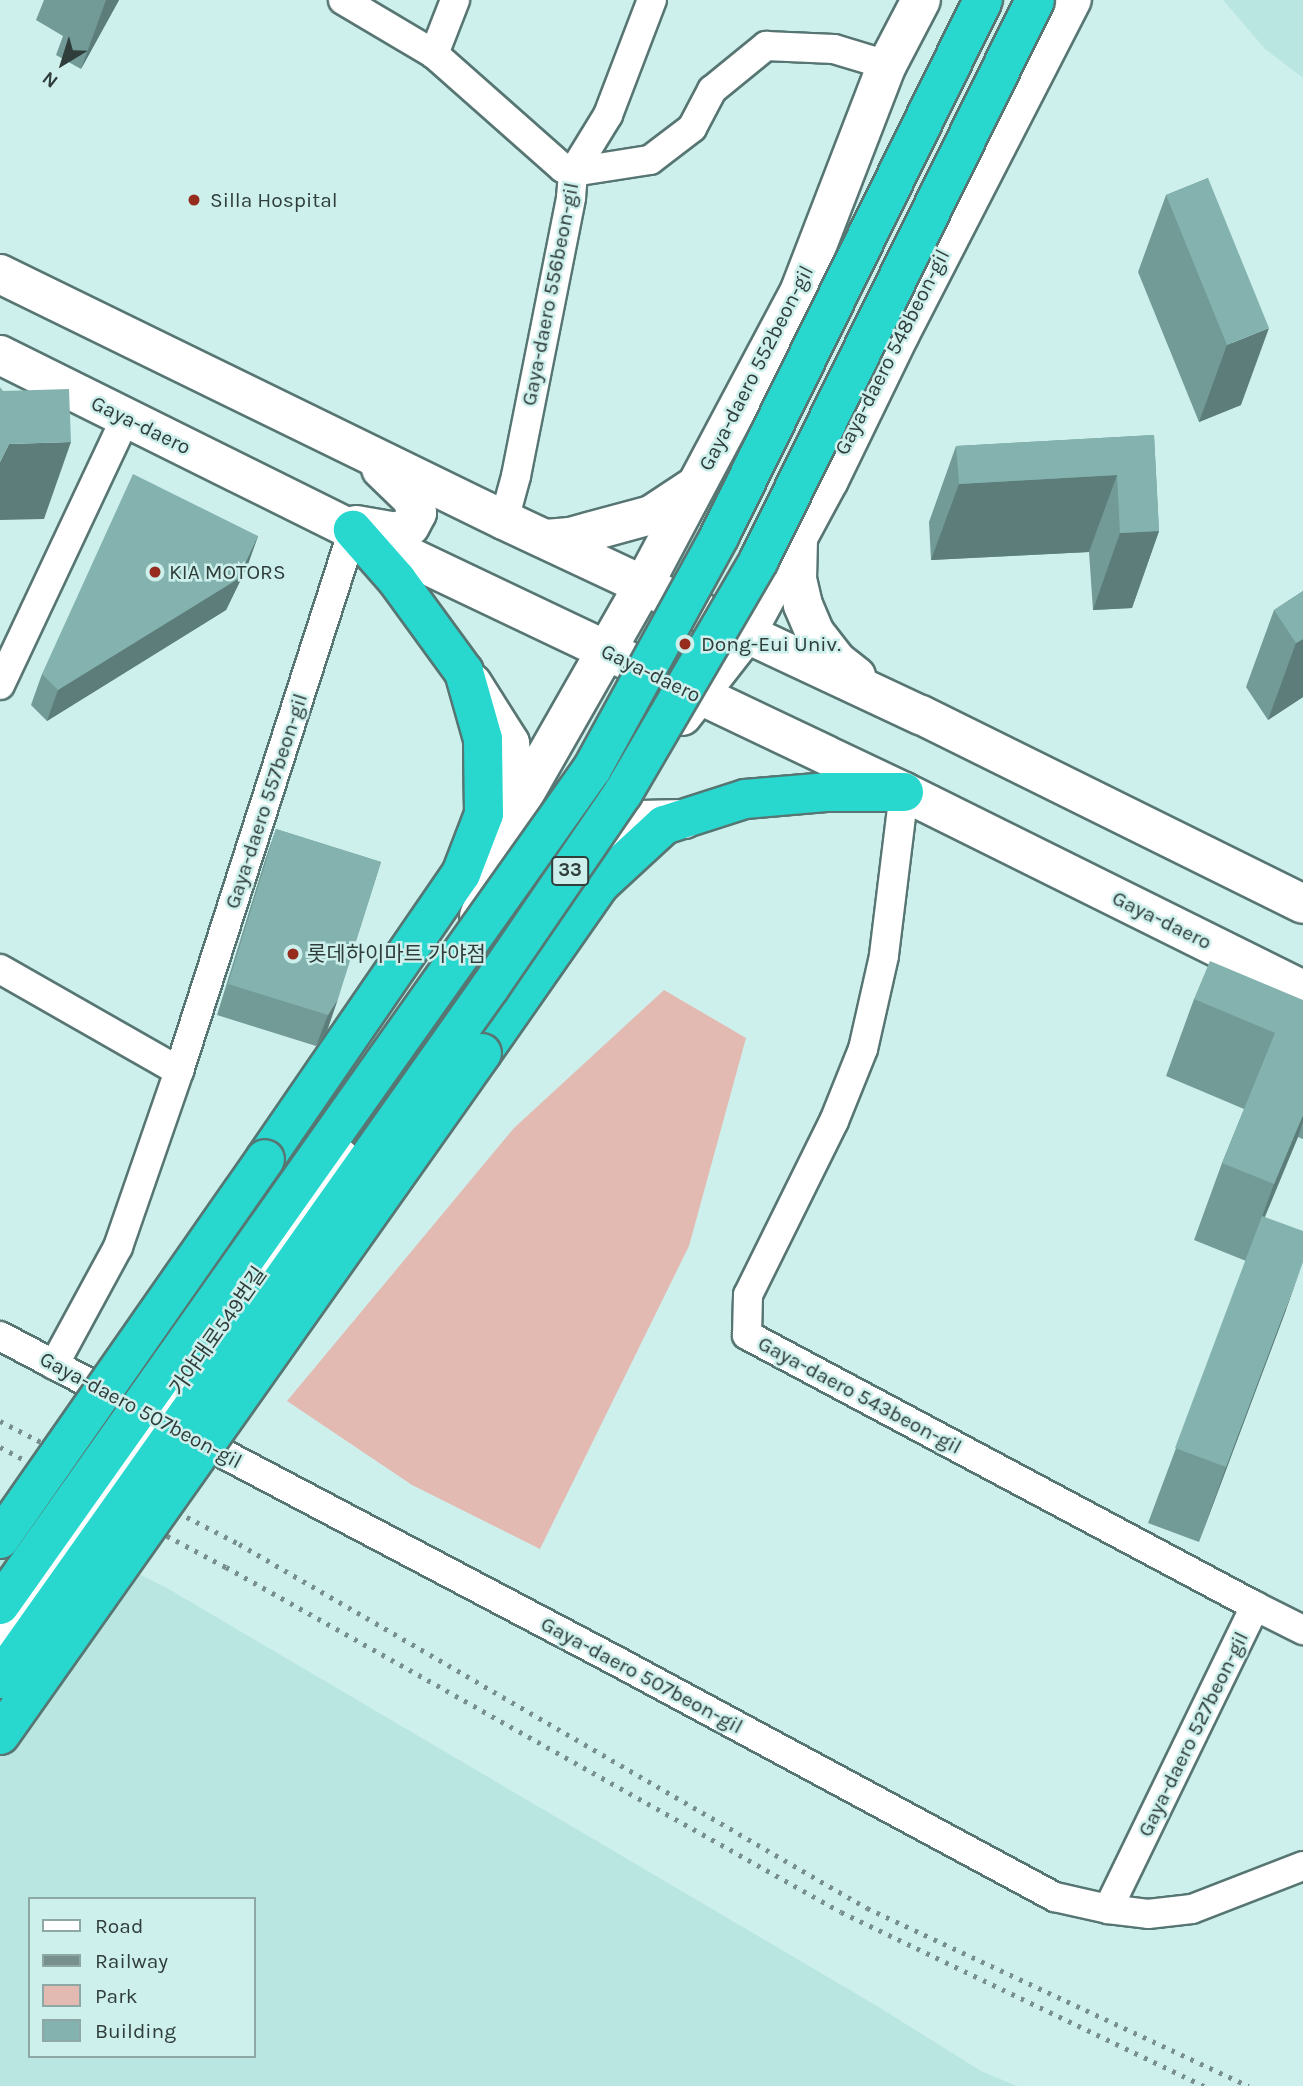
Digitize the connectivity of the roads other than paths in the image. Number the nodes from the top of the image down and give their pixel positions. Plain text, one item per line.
1 (342, 0) edge
2 (454, 0) edge
3 (652, 0) edge
4 (921, 0) edge
5 (983, 0) edge
6 (1035, 0) edge
7 (1072, 0) edge
8 (434, 54) junction
9 (887, 65) junction
10 (573, 172) junction
11 (0, 274) edge
12 (0, 355) edge
13 (126, 417) junction
14 (364, 452) junction
15 (696, 485) junction
16 (504, 520) junction
17 (344, 526) junction
18 (798, 537) junction
19 (546, 539) junction
20 (643, 584) junction
21 (746, 634) junction
22 (606, 650) junction
23 (464, 672) junction
24 (0, 685) edge
25 (699, 696) junction
26 (885, 699) junction
27 (904, 792) junction
28 (517, 807) junction
29 (684, 819) junction
30 (1303, 904) edge
31 (512, 928) junction
32 (0, 969) edge
33 (1303, 990) edge
34 (436, 1022) junction
35 (179, 1071) junction
36 (0, 1336) edge
37 (54, 1365) junction
38 (0, 1539) edge
39 (0, 1605) edge
40 (1255, 1606) junction
41 (1303, 1630) edge
42 (0, 1639) edge
43 (0, 1679) edge
44 (0, 1735) edge
45 (1303, 1866) edge
46 (1108, 1909) junction

1 - 8 street
2 - 8 street
3 - 10 street, Gaya-daero 556beon-gil
4 - 9 street, Gaya-daero 552beon-gil
5 - 39 highway, 33, bridge
6 - 43 highway, 33, bridge
7 - 18 street, Gaya-daero 548beon-gil
8 - 10 street
9 - 10 street
9 - 15 street, Gaya-daero 552beon-gil
10 - 16 street, Gaya-daero 556beon-gil
11 - 14 street
12 - 13 street, Gaya-daero
13 - 17 street, Gaya-daero
13 - 24 street
14 - 16 street
14 - 17 street
15 - 19 street
15 - 20 street, Gaya-daero 552beon-gil
16 - 19 street
17 - 22 street, Gaya-daero
17 - 23 highway
17 - 35 street, Gaya-daero 557beon-gil
18 - 21 street, Gaya-daero 548beon-gil
18 - 26 street
19 - 20 street
20 - 21 street
20 - 22 street, Gaya-daero 552beon-gil
21 - 25 street, Gaya-daero 548beon-gil
21 - 26 street
22 - 25 street, Gaya-daero
22 - 28 street, Gaya-daero 552beon-gil
23 - 28 street
23 - 38 highway, bridge
25 - 27 street, Gaya-daero
25 - 31 street, Gaya-daero 548beon-gil
26 - 30 street
27 - 29 highway
27 - 33 street, Gaya-daero
27 - 40 street, Gaya-daero 543beon-gil
28 - 34 street
29 - 31 street
29 - 44 highway, bridge
31 - 34 street
32 - 35 street
34 - 42 street, 가야대로549번길, bridge
35 - 37 street, Gaya-daero 557beon-gil
36 - 37 street, Gaya-daero 507beon-gil
37 - 46 street, Gaya-daero 507beon-gil
40 - 41 street, Gaya-daero 527beon-gil
40 - 46 street, Gaya-daero 527beon-gil
45 - 46 street, Gaya-daero 507beon-gil

